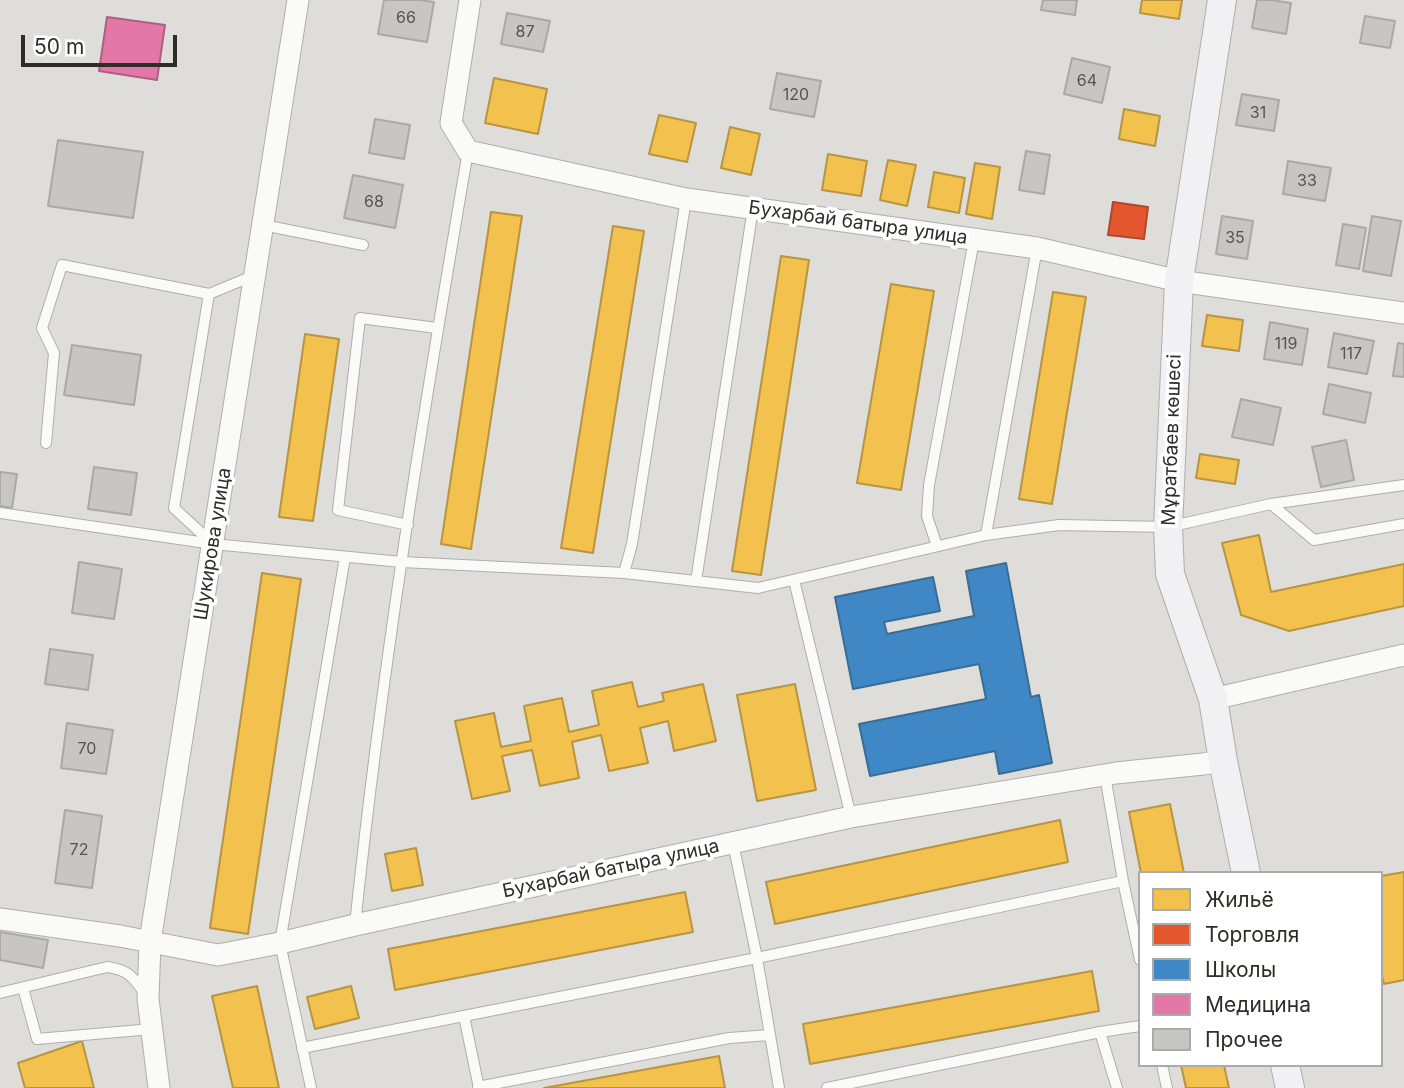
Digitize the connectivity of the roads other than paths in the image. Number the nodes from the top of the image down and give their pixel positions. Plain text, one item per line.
1 (298, 0) edge
2 (470, 0) edge
3 (1222, 0) edge
4 (468, 151) junction
5 (686, 199) junction
6 (752, 208) junction
7 (263, 225) junction
8 (974, 240) junction
9 (363, 245) dead end
10 (1037, 248) junction
11 (256, 274) junction
12 (1179, 281) junction
13 (209, 294) junction
14 (1404, 313) edge
15 (438, 328) junction
16 (46, 443) dead end
17 (1404, 485) edge
18 (1271, 504) junction
19 (0, 513) edge
20 (1404, 524) edge
21 (408, 525) junction
22 (1168, 527) junction
23 (986, 534) junction
24 (213, 544) junction
25 (937, 546) junction
26 (345, 557) junction
27 (402, 562) junction
28 (624, 573) junction
29 (794, 579) junction
30 (696, 581) junction
31 (1404, 655) edge
32 (1213, 699) junction
33 (1223, 761) junction
34 (1105, 775) junction
35 (851, 817) junction
36 (733, 843) junction
37 (1246, 871) edge
38 (1123, 881) junction
39 (0, 919) edge
40 (355, 925) junction
41 (150, 941) junction
42 (280, 943) junction
43 (1138, 951) edge
44 (757, 958) junction
45 (23, 988) junction
46 (0, 993) edge
47 (148, 999) junction
48 (464, 1016) junction
49 (1138, 1026) edge
50 (152, 1029) junction
51 (1100, 1032) junction
52 (770, 1035) junction
53 (302, 1048) junction
54 (1162, 1067) edge
55 (1285, 1067) edge
56 (478, 1087) edge
57 (159, 1088) edge
58 (311, 1088) edge
59 (779, 1088) edge
60 (827, 1088) edge
61 (1117, 1088) edge
62 (1167, 1088) edge
63 (1290, 1088) edge

1 - 7 street, Шукирова улица
2 - 4 street
3 - 12 street, Мұратбаев көшесі
4 - 5 street, Бухарбай батыра улица
4 - 15 lane
5 - 6 street, Бухарбай батыра улица
5 - 28 lane
6 - 8 street, Бухарбай батыра улица
6 - 30 lane
7 - 9 lane
7 - 11 street, Шукирова улица
8 - 10 street, Бухарбай батыра улица
8 - 25 lane
10 - 12 street, Бухарбай батыра улица
10 - 23 lane
11 - 13 lane
11 - 24 street, Шукирова улица
12 - 14 street, Бухарбай батыра улица
12 - 22 street, Мұратбаев көшесі
13 - 16 lane
13 - 24 lane
15 - 21 lane
15 - 21 lane
17 - 18 lane
18 - 20 lane
18 - 22 lane
19 - 24 lane
21 - 27 lane
22 - 23 lane
22 - 32 street, Мұратбаев көшесі
23 - 25 lane
24 - 26 lane
24 - 41 street, Шукирова улица
25 - 29 lane
26 - 27 lane
26 - 42 lane
27 - 28 lane
27 - 40 lane
28 - 30 lane
29 - 30 lane
29 - 35 lane
31 - 32 street
32 - 33 street, Мұратбаев көшесі
33 - 34 street, Бухарбай батыра улица
33 - 37 street, Мұратбаев көшесі
34 - 35 street, Бухарбай батыра улица
34 - 38 lane
35 - 36 street, Бухарбай батыра улица
36 - 40 street, Бухарбай батыра улица
36 - 44 lane
38 - 43 lane
38 - 44 lane
39 - 41 street, Бухарбай батыра улица
40 - 42 street, Бухарбай батыра улица
41 - 42 street, Бухарбай батыра улица
41 - 47 street, Шукирова улица
42 - 53 lane
44 - 48 lane
44 - 52 lane
45 - 46 lane
45 - 47 lane
45 - 50 lane
47 - 50 street, Шукирова улица
48 - 53 lane
48 - 56 lane
49 - 51 lane
50 - 57 street, Шукирова улица
51 - 60 lane
51 - 61 lane
52 - 56 lane
52 - 59 lane
53 - 58 lane
54 - 62 lane
55 - 63 street

